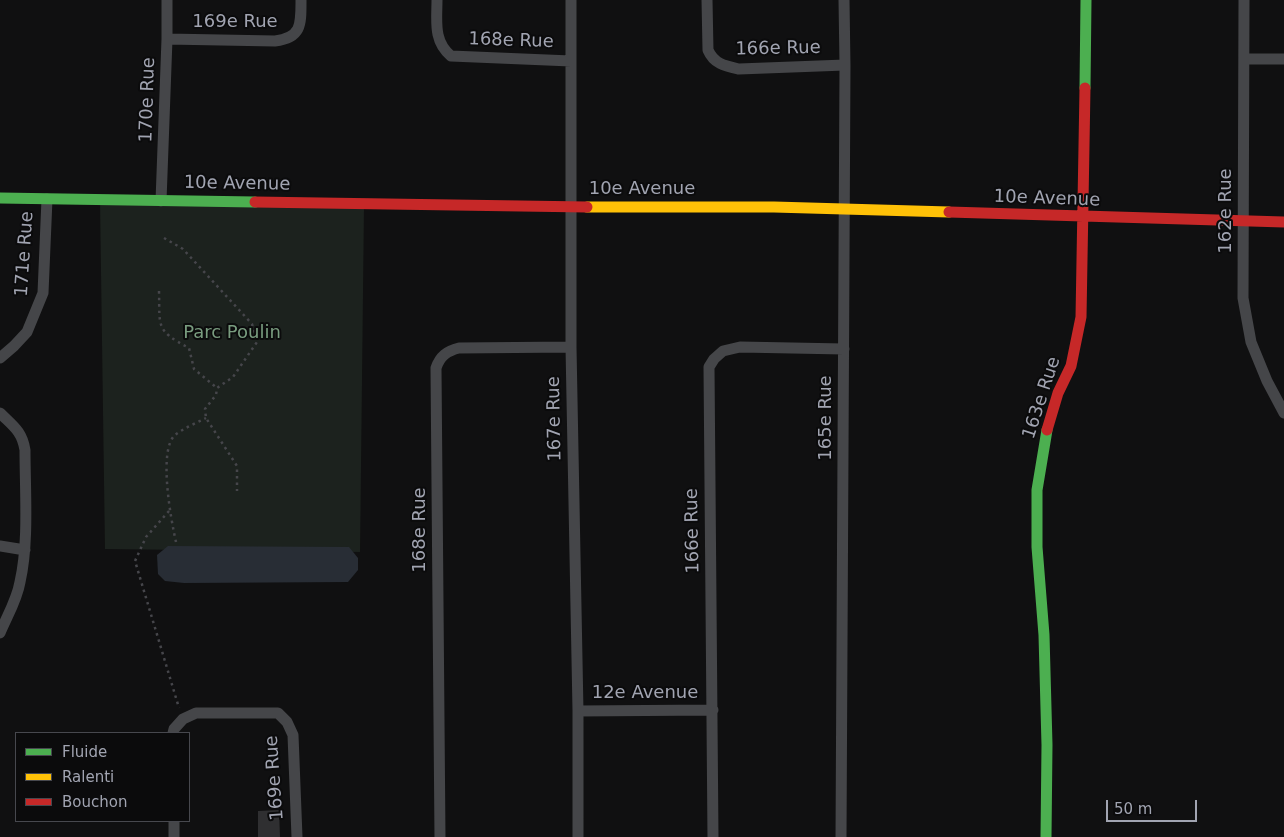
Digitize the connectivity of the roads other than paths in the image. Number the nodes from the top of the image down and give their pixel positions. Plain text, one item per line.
1 (167, 0) edge
2 (301, 0) edge
3 (437, 0) edge
4 (571, 0) edge
5 (707, 0) edge
6 (844, 0) edge
7 (1086, 0) edge
8 (1244, 0) edge
9 (167, 39) junction
10 (1244, 59) junction
11 (1284, 59) edge
12 (571, 61) junction
13 (846, 65) junction
14 (0, 198) edge
15 (47, 199) junction
16 (161, 200) junction
17 (571, 207) junction
18 (845, 210) junction
19 (1081, 217) junction
20 (1244, 221) junction
21 (1284, 222) edge
22 (571, 347) junction
23 (844, 349) junction
24 (0, 358) edge
25 (0, 413) edge
26 (1284, 413) edge
27 (0, 546) edge
28 (25, 550) junction
29 (0, 633) edge
30 (713, 710) junction
31 (578, 711) junction
32 (173, 732) edge
33 (174, 822) edge
34 (174, 837) edge
35 (296, 837) edge
36 (440, 837) edge
37 (578, 837) edge
38 (713, 837) edge
39 (841, 837) edge
40 (1046, 837) edge

1 - 9 street, 170e Rue
2 - 9 street, 169e Rue
3 - 12 street, 168e Rue
4 - 12 street, 167e Rue
5 - 13 street, 166e Rue
6 - 13 street, 165e Rue
7 - 19 street, 163e Rue
8 - 10 street, 162e Rue
9 - 16 street, 170e Rue
10 - 11 street
10 - 20 street, 162e Rue
12 - 17 street, 167e Rue
13 - 18 street, 165e Rue
14 - 15 street, 10e Avenue
15 - 16 street, 10e Avenue
15 - 24 street, 171e Rue
16 - 17 street, 10e Avenue
17 - 18 street, 10e Avenue
17 - 22 street, 167e Rue
18 - 19 street, 10e Avenue
18 - 23 street, 165e Rue
19 - 20 street, 10e Avenue
19 - 40 street, 163e Rue
20 - 21 street, 10e Avenue
20 - 26 street, 162e Rue
22 - 31 street, 167e Rue
22 - 36 street, 168e Rue
23 - 30 street, 166e Rue
23 - 39 street, 165e Rue
25 - 28 street
27 - 28 street
28 - 29 street
30 - 31 street, 12e Avenue
30 - 38 street, 166e Rue
31 - 37 street, 167e Rue
32 - 35 street, 169e Rue
33 - 34 street

